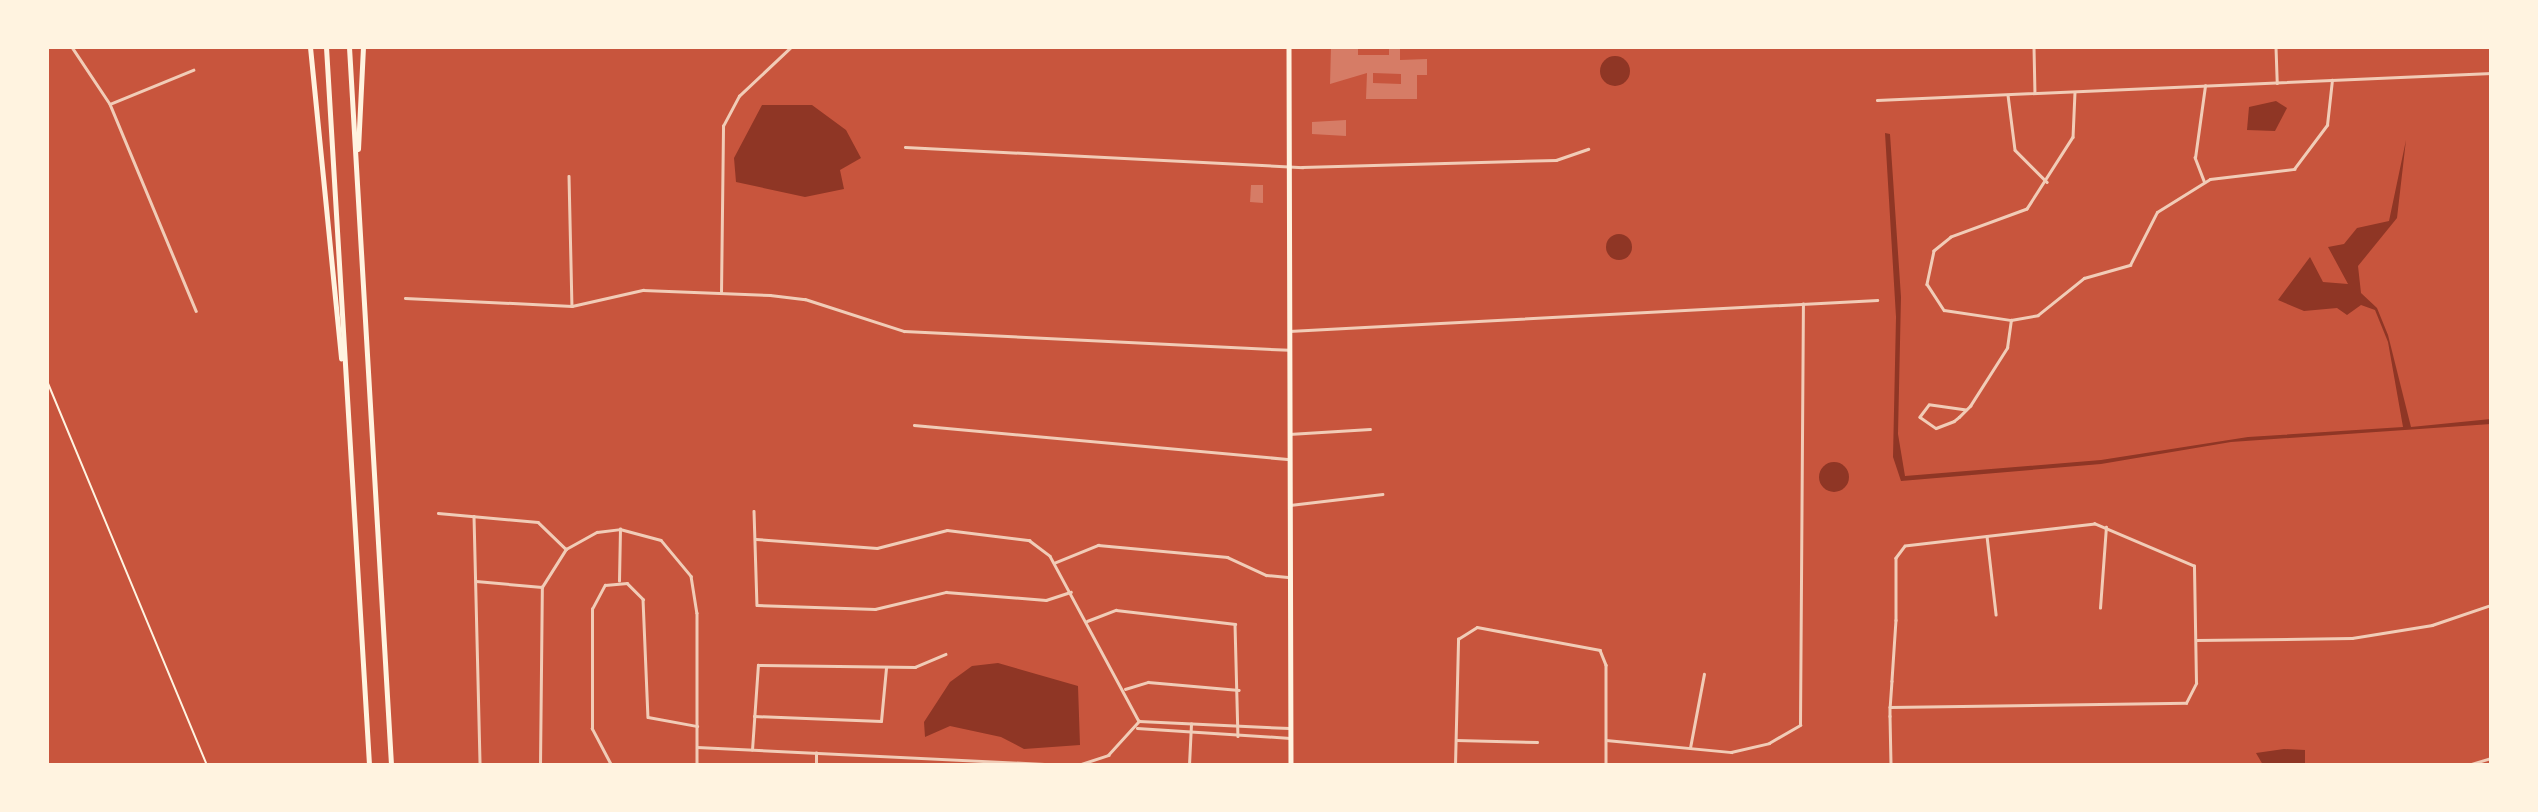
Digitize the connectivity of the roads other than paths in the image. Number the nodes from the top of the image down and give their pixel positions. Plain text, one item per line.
1 (72, 47) edge
2 (310, 47) edge
3 (326, 47) edge
4 (349, 47) edge
5 (363, 47) edge
6 (791, 47) edge
7 (1289, 47) edge
8 (2034, 47) edge
9 (2276, 47) edge
10 (193, 70) dead end
11 (2491, 73) edge
12 (2332, 80) junction
13 (2277, 83) junction
14 (2205, 86) junction
15 (2075, 92) junction
16 (2035, 93) junction
17 (2008, 94) junction
18 (1877, 100) dead end
19 (110, 104) junction
20 (905, 147) dead end
21 (1588, 149) dead end
22 (1289, 167) junction
23 (357, 176) junction
24 (569, 176) dead end
25 (2047, 181) junction
26 (2204, 183) junction
27 (721, 293) junction
28 (405, 298) dead end
29 (1877, 300) dead end
30 (1803, 304) junction
31 (572, 306) junction
32 (196, 311) dead end
33 (2011, 320) junction
34 (1289, 331) junction
35 (1289, 350) junction
36 (1966, 410) junction
37 (348, 415) junction
38 (914, 425) dead end
39 (1370, 429) dead end
40 (1289, 434) junction
41 (1289, 459) junction
42 (1382, 494) dead end
43 (1290, 505) junction
44 (754, 511) dead end
45 (438, 513) dead end
46 (474, 516) junction
47 (2106, 527) junction
48 (620, 529) junction
49 (1987, 536) junction
50 (756, 539) junction
51 (566, 549) junction
52 (1054, 563) junction
53 (1291, 577) junction
54 (476, 581) junction
55 (619, 581) junction
56 (542, 587) junction
57 (1071, 592) junction
58 (2491, 605) edge
59 (2100, 608) dead end
60 (1996, 614) dead end
61 (1087, 621) junction
62 (2196, 640) junction
63 (945, 654) dead end
64 (886, 668) junction
65 (1704, 674) dead end
66 (1125, 689) junction
67 (1238, 690) junction
68 (1890, 707) junction
69 (754, 716) junction
70 (1139, 721) junction
71 (1191, 724) junction
72 (697, 726) junction
73 (1238, 726) junction
74 (1137, 728) junction
75 (1291, 728) junction
76 (1190, 734) junction
77 (1238, 736) junction
78 (1291, 738) junction
79 (1456, 740) junction
80 (1606, 740) junction
81 (1537, 742) dead end
82 (697, 747) junction
83 (1690, 748) junction
84 (752, 750) junction
85 (816, 753) junction
86 (2491, 758) edge
87 (1009, 764) edge
88 (369, 765) edge
89 (391, 765) edge
90 (480, 765) edge
91 (540, 765) edge
92 (611, 765) edge
93 (697, 765) edge
94 (816, 765) edge
95 (1059, 765) edge
96 (1078, 765) edge
97 (1146, 765) edge
98 (1164, 765) edge
99 (1189, 765) edge
100 (1291, 765) edge
101 (1455, 765) edge
102 (1606, 765) edge
103 (1891, 765) edge
104 (2468, 765) edge

1 - 19 street
2 - 37 highway
3 - 37 highway
4 - 23 highway
5 - 23 highway
6 - 27 street
7 - 22 main road
8 - 16 street
9 - 13 street
10 - 19 street
11 - 12 street
12 - 13 street
12 - 26 street
13 - 14 street
14 - 15 street
14 - 26 street
15 - 16 street
15 - 25 street
16 - 17 street
17 - 18 street
17 - 25 street
19 - 32 street
20 - 22 street
21 - 22 street
22 - 34 main road
23 - 89 highway
24 - 31 street
25 - 33 street
26 - 33 street
27 - 31 street
27 - 35 street
28 - 31 street
29 - 30 street
30 - 34 street
30 - 83 street
33 - 36 street
34 - 35 main road
35 - 40 main road
36 - 36 street
37 - 88 highway
38 - 41 street
39 - 40 street
40 - 41 main road
41 - 43 main road
42 - 43 street
43 - 53 main road
44 - 50 street
45 - 46 street
46 - 51 street
46 - 54 street
47 - 49 street
47 - 59 street
47 - 62 street
48 - 51 street
48 - 55 street
48 - 72 street
49 - 60 street
49 - 68 street
50 - 52 street
50 - 57 street
51 - 56 street
52 - 53 street
52 - 57 street
53 - 75 main road
54 - 56 street
54 - 90 street
55 - 72 street
55 - 92 street
56 - 91 street
57 - 61 street
58 - 62 street
61 - 66 street
61 - 67 street
62 - 68 street
63 - 64 street
64 - 69 street
64 - 69 street
65 - 83 street
66 - 67 street
66 - 70 street
67 - 73 street
68 - 103 street
69 - 84 street
70 - 71 street
70 - 74 street
71 - 73 street
71 - 76 street
72 - 82 street
73 - 75 street
73 - 77 street
74 - 76 street
74 - 96 street
75 - 78 main road
76 - 77 street
76 - 99 street
77 - 78 street
78 - 100 main road
79 - 80 street
79 - 81 street
79 - 101 street
80 - 83 street
80 - 102 street
82 - 84 street
82 - 93 street
84 - 85 street
85 - 87 street
85 - 94 street
86 - 104 street
87 - 95 street
97 - 98 street

